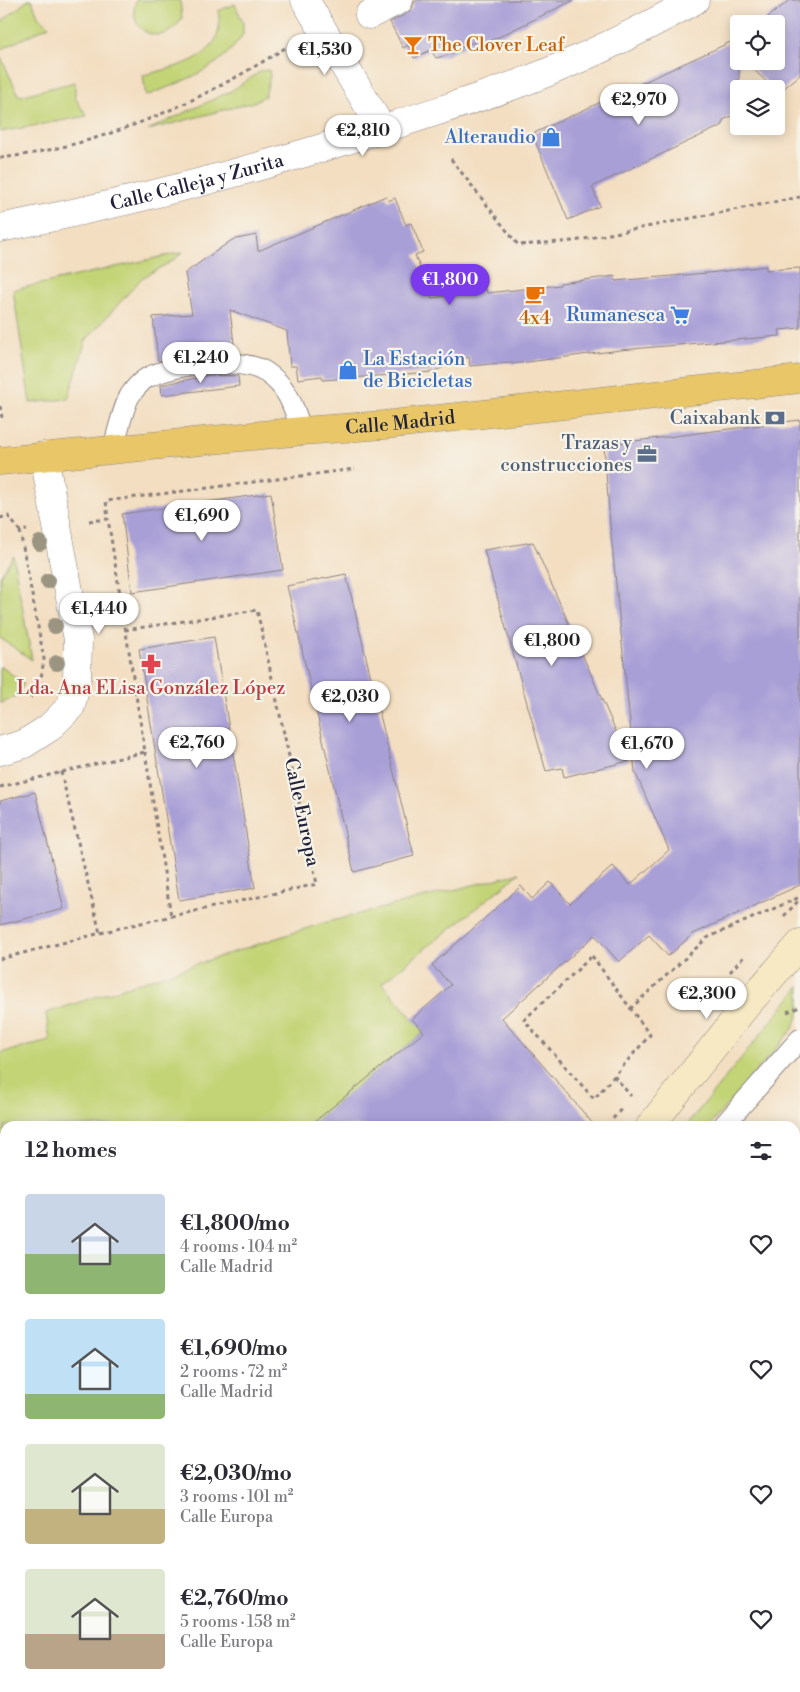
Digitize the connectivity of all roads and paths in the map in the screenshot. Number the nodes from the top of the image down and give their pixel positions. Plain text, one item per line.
1 (305, 0) edge
2 (399, 0) edge
3 (695, 0) edge
4 (369, 15) dead end
5 (298, 40) dead end
6 (382, 129) junction
7 (0, 158) edge
8 (451, 159) dead end
9 (800, 198) edge
10 (0, 228) edge
11 (800, 379) edge
12 (0, 406) edge
13 (2, 418) dead end
14 (302, 431) junction
15 (113, 448) junction
16 (44, 456) junction
17 (0, 461) edge
18 (356, 469) dead end
19 (0, 518) edge
20 (83, 522) dead end
21 (36, 529) dead end
22 (20, 531) junction
23 (125, 630) dead end
24 (26, 703) dead end
25 (0, 751) edge
26 (145, 752) dead end
27 (61, 772) dead end
28 (800, 897) edge
29 (171, 916) junction
30 (100, 933) junction
31 (800, 944) edge
32 (0, 959) edge
33 (630, 1009) junction
34 (800, 1039) edge
35 (614, 1076) junction
36 (631, 1096) dead end
37 (654, 1121) edge
38 (727, 1121) edge

1 - 6 street
2 - 4 street
3 - 6 street, Calle Calleja y Zurita
5 - 7 path
6 - 10 street, Calle Calleja y Zurita
8 - 9 path
11 - 14 main road, Calle Madrid
12 - 13 path
14 - 15 main road, Calle Madrid
14 - 15 lane
15 - 16 main road, Calle Madrid
16 - 17 main road, Calle Madrid
16 - 25 street
18 - 20 path
19 - 22 path
21 - 22 path
22 - 24 path
23 - 29 path, Calle Europa
26 - 29 path
27 - 30 path
28 - 33 path
29 - 30 path, Calle Europa
30 - 32 path, Calle Europa
31 - 37 main road
33 - 35 path
33 - 35 path
34 - 38 lane
35 - 36 path

